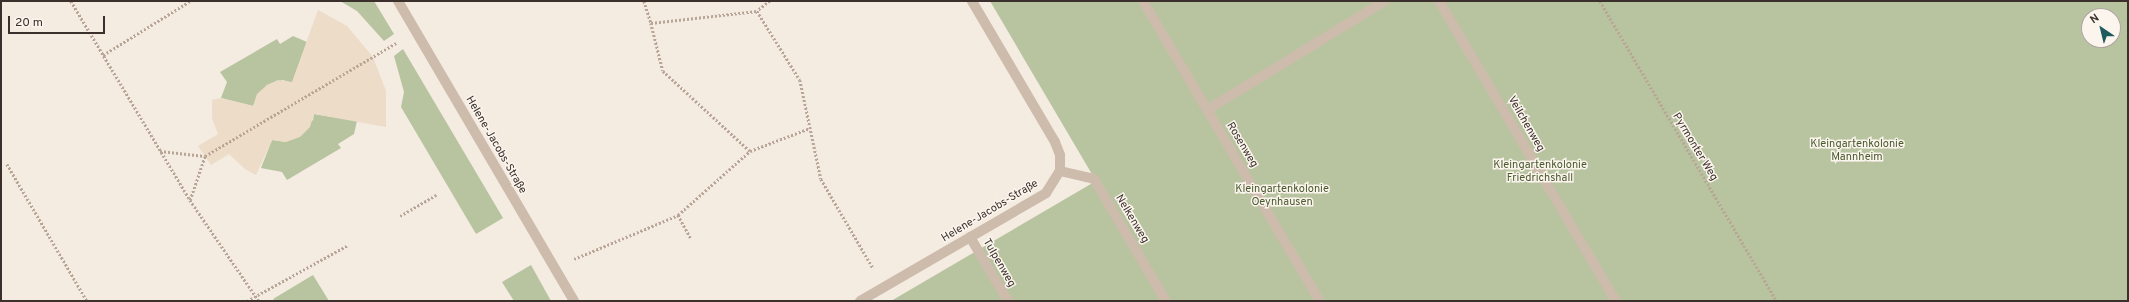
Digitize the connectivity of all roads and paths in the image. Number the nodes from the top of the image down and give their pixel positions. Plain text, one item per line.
1 (71, 1) edge
2 (190, 1) edge
3 (398, 1) edge
4 (644, 1) edge
5 (770, 1) edge
6 (972, 1) edge
7 (1143, 1) edge
8 (1385, 1) edge
9 (1439, 1) edge
10 (1600, 1) edge
11 (757, 11) junction
12 (651, 23) junction
13 (380, 53) dead end
14 (102, 54) junction
15 (1207, 110) junction
16 (810, 128) junction
17 (160, 151) junction
18 (750, 151) junction
19 (205, 156) junction
20 (7, 164) dead end
21 (1060, 172) junction
22 (436, 195) dead end
23 (190, 200) junction
24 (400, 216) dead end
25 (678, 216) junction
26 (970, 237) junction
27 (691, 238) dead end
28 (348, 245) dead end
29 (554, 267) junction
30 (884, 287) junction
31 (256, 296) junction
32 (87, 301) edge
33 (247, 301) edge
34 (259, 301) edge
35 (574, 301) edge
36 (860, 301) edge
37 (1008, 301) edge
38 (1166, 301) edge
39 (1320, 301) edge
40 (1616, 301) edge
41 (1777, 301) edge

1 - 14 path
2 - 14 path
3 - 29 street, Helene-Jacobs-Straße
4 - 12 path
5 - 11 path
6 - 21 street
7 - 15 street, Rosenweg
8 - 15 street
9 - 40 street, Veilchenweg
10 - 41 path, Pyrmonter Weg
11 - 12 path
11 - 16 path
12 - 18 path
13 - 19 path
14 - 17 path
15 - 39 street, Rosenweg
16 - 18 path
16 - 30 path
17 - 19 path
17 - 23 path
18 - 25 path
19 - 23 path
20 - 32 path
21 - 26 street, Helene-Jacobs-Straße
21 - 38 street, Nelkenweg
22 - 24 path
23 - 31 path
25 - 27 path
25 - 29 path
26 - 30 street, Helene-Jacobs-Straße
26 - 37 street, Tulpenweg
28 - 31 path
29 - 35 street, Helene-Jacobs-Straße
30 - 36 street, Helene-Jacobs-Straße
31 - 33 path
31 - 34 path

